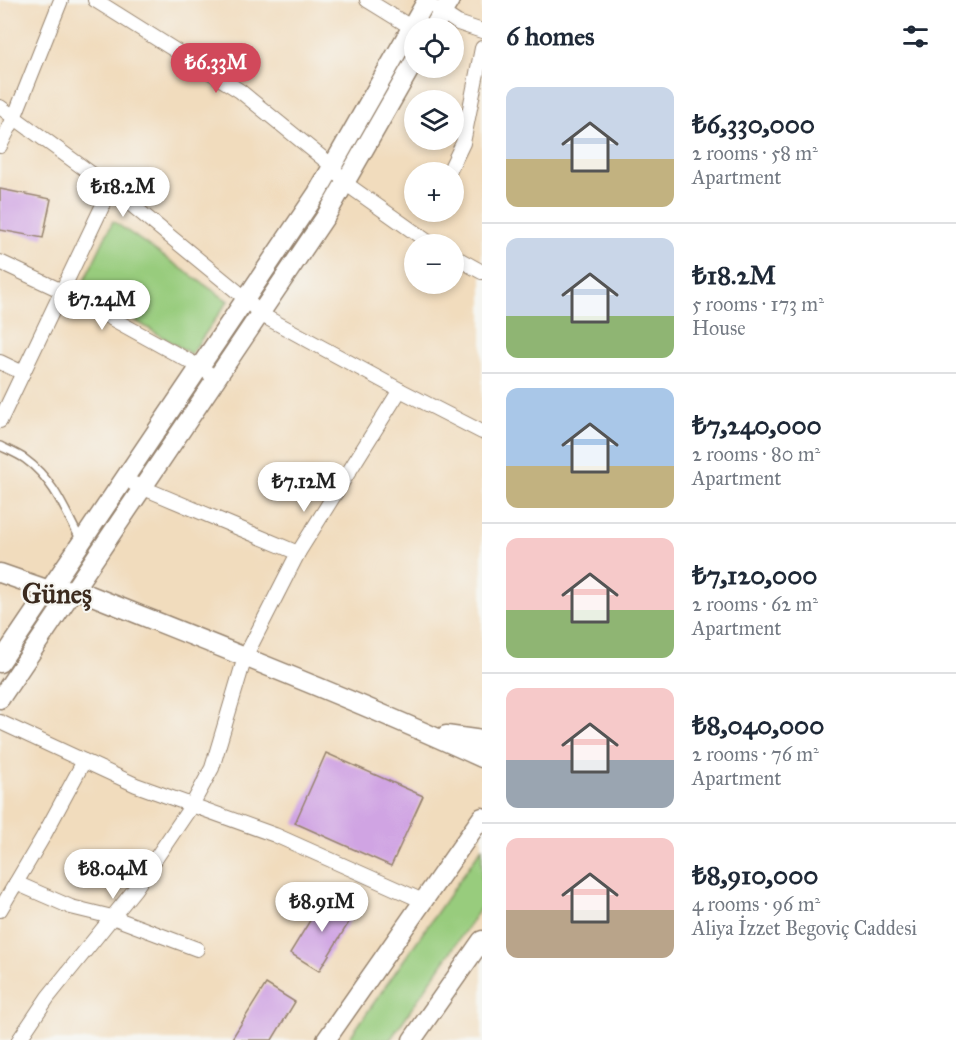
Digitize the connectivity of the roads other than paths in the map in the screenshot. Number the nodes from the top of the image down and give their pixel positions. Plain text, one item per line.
1 (61, 0) edge
2 (95, 0) edge
3 (367, 0) edge
4 (426, 1) edge
5 (442, 14) edge
6 (417, 18) edge
7 (404, 23) edge
8 (482, 31) edge
9 (404, 42) edge
10 (482, 48) edge
11 (405, 78) edge
12 (0, 107) edge
13 (14, 118) junction
14 (0, 146) edge
15 (453, 162) edge
16 (331, 165) junction
17 (345, 183) junction
18 (111, 188) junction
19 (417, 234) edge
20 (0, 262) edge
21 (464, 262) edge
22 (482, 272) edge
23 (62, 291) junction
24 (245, 298) junction
25 (260, 314) junction
26 (0, 362) edge
27 (198, 366) junction
28 (23, 373) junction
29 (216, 378) junction
30 (400, 390) junction
31 (0, 421) edge
32 (482, 432) edge
33 (0, 446) edge
34 (123, 478) junction
35 (143, 488) junction
36 (81, 542) junction
37 (298, 552) junction
38 (0, 573) edge
39 (49, 590) junction
40 (74, 590) junction
41 (245, 657) junction
42 (0, 663) edge
43 (0, 699) edge
44 (0, 722) edge
45 (423, 731) junction
46 (482, 740) edge
47 (482, 758) edge
48 (84, 761) junction
49 (192, 805) junction
50 (482, 817) edge
51 (16, 883) junction
52 (423, 902) junction
53 (0, 910) edge
54 (112, 917) junction
55 (482, 940) edge
56 (197, 949) dead end
57 (19, 1040) edge
58 (326, 1040) edge
59 (412, 1040) edge

1 - 13 street
2 - 16 street
3 - 7 street
4 - 5 street
4 - 6 street
5 - 8 street
9 - 16 street
10 - 15 street
11 - 17 street
12 - 13 street
13 - 14 street
13 - 18 street
16 - 17 street
16 - 24 street
17 - 19 street
17 - 25 street
18 - 23 street
18 - 24 street
20 - 23 street
21 - 22 street
23 - 27 street
23 - 28 street
24 - 25 street
24 - 27 street
25 - 29 street
25 - 30 street
26 - 28 street
27 - 29 street
27 - 34 street
28 - 31 street
29 - 35 street
30 - 32 street
30 - 37 street
33 - 36 lane
34 - 35 street
34 - 36 street
35 - 37 street
35 - 40 street
36 - 39 street
37 - 41 street
38 - 39 street
39 - 40 street
39 - 42 street
40 - 41 street
40 - 43 street
41 - 45 street
41 - 49 street
44 - 48 street
45 - 46 street
45 - 47 street
48 - 49 street
48 - 51 street
49 - 52 street
49 - 54 street
50 - 52 street
51 - 53 street
51 - 54 street
52 - 58 street
54 - 56 street
54 - 57 street
55 - 59 street

